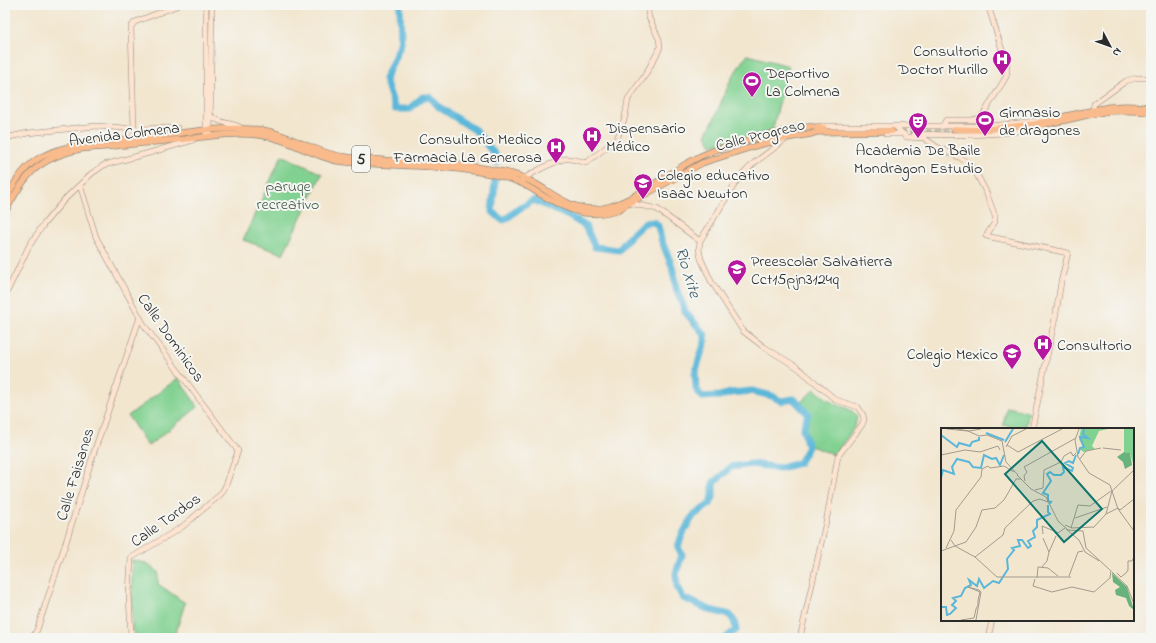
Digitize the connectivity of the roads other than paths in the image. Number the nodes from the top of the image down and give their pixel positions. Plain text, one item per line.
1 (179, 5) edge
2 (205, 5) edge
3 (212, 5) edge
4 (649, 5) edge
5 (988, 5) edge
6 (1151, 78) edge
7 (1151, 107) edge
8 (1093, 110) junction
9 (1151, 112) edge
10 (210, 115) junction
11 (1048, 122) junction
12 (907, 126) junction
13 (942, 127) junction
14 (134, 128) junction
15 (244, 129) junction
16 (893, 129) junction
17 (955, 131) tunnel mouth
18 (206, 134) junction
19 (811, 134) junction
20 (902, 134) junction
21 (911, 134) junction
22 (159, 135) junction
23 (948, 135) junction
24 (5, 138) edge
25 (787, 138) junction
26 (523, 180) junction
27 (80, 185) junction
28 (5, 201) edge
29 (630, 203) junction
30 (5, 212) edge
31 (700, 243) junction
32 (5, 296) edge
33 (140, 317) junction
34 (1032, 428) edge
35 (238, 451) joint
36 (992, 621) edge
37 (32, 638) edge
38 (131, 638) edge
39 (800, 638) edge
40 (988, 638) edge

1 - 14 street
2 - 18 street
3 - 10 street
4 - 26 street
5 - 13 street
6 - 8 street
7 - 8 main road
8 - 11 main road
9 - 11 main road
10 - 15 street
10 - 18 street
11 - 13 street
11 - 17 main road
11 - 23 street, Calle Progreso / 5
12 - 13 street
12 - 16 street
12 - 20 street
13 - 21 street
13 - 23 street
14 - 22 street
14 - 24 street
15 - 18 main road, 5
15 - 26 main road, 5
16 - 19 main road
16 - 20 street
16 - 26 main road, Calle Progreso / 5
18 - 22 main road, Avenida Colmena / 5
18 - 26 main road, 5
18 - 27 street
18 - 30 main road, Avenida Colmena / 5
19 - 20 street, Calle Progreso / 5
19 - 25 main road, Calle Progreso / 5
20 - 21 street, Calle Progreso / 5
20 - 34 street
21 - 23 street, Calle Progreso / 5
22 - 28 main road, Avenida Colmena / 5
25 - 29 main road, Calle Progreso / 5
25 - 31 street
26 - 29 main road, Calle Progreso / 5
27 - 32 street
27 - 33 street, Calle Dominicos
29 - 31 street
31 - 39 street
33 - 35 street, Calle Dominicos
33 - 37 street, Calle Faisanes
35 - 38 street, Calle Tordos
36 - 40 street

